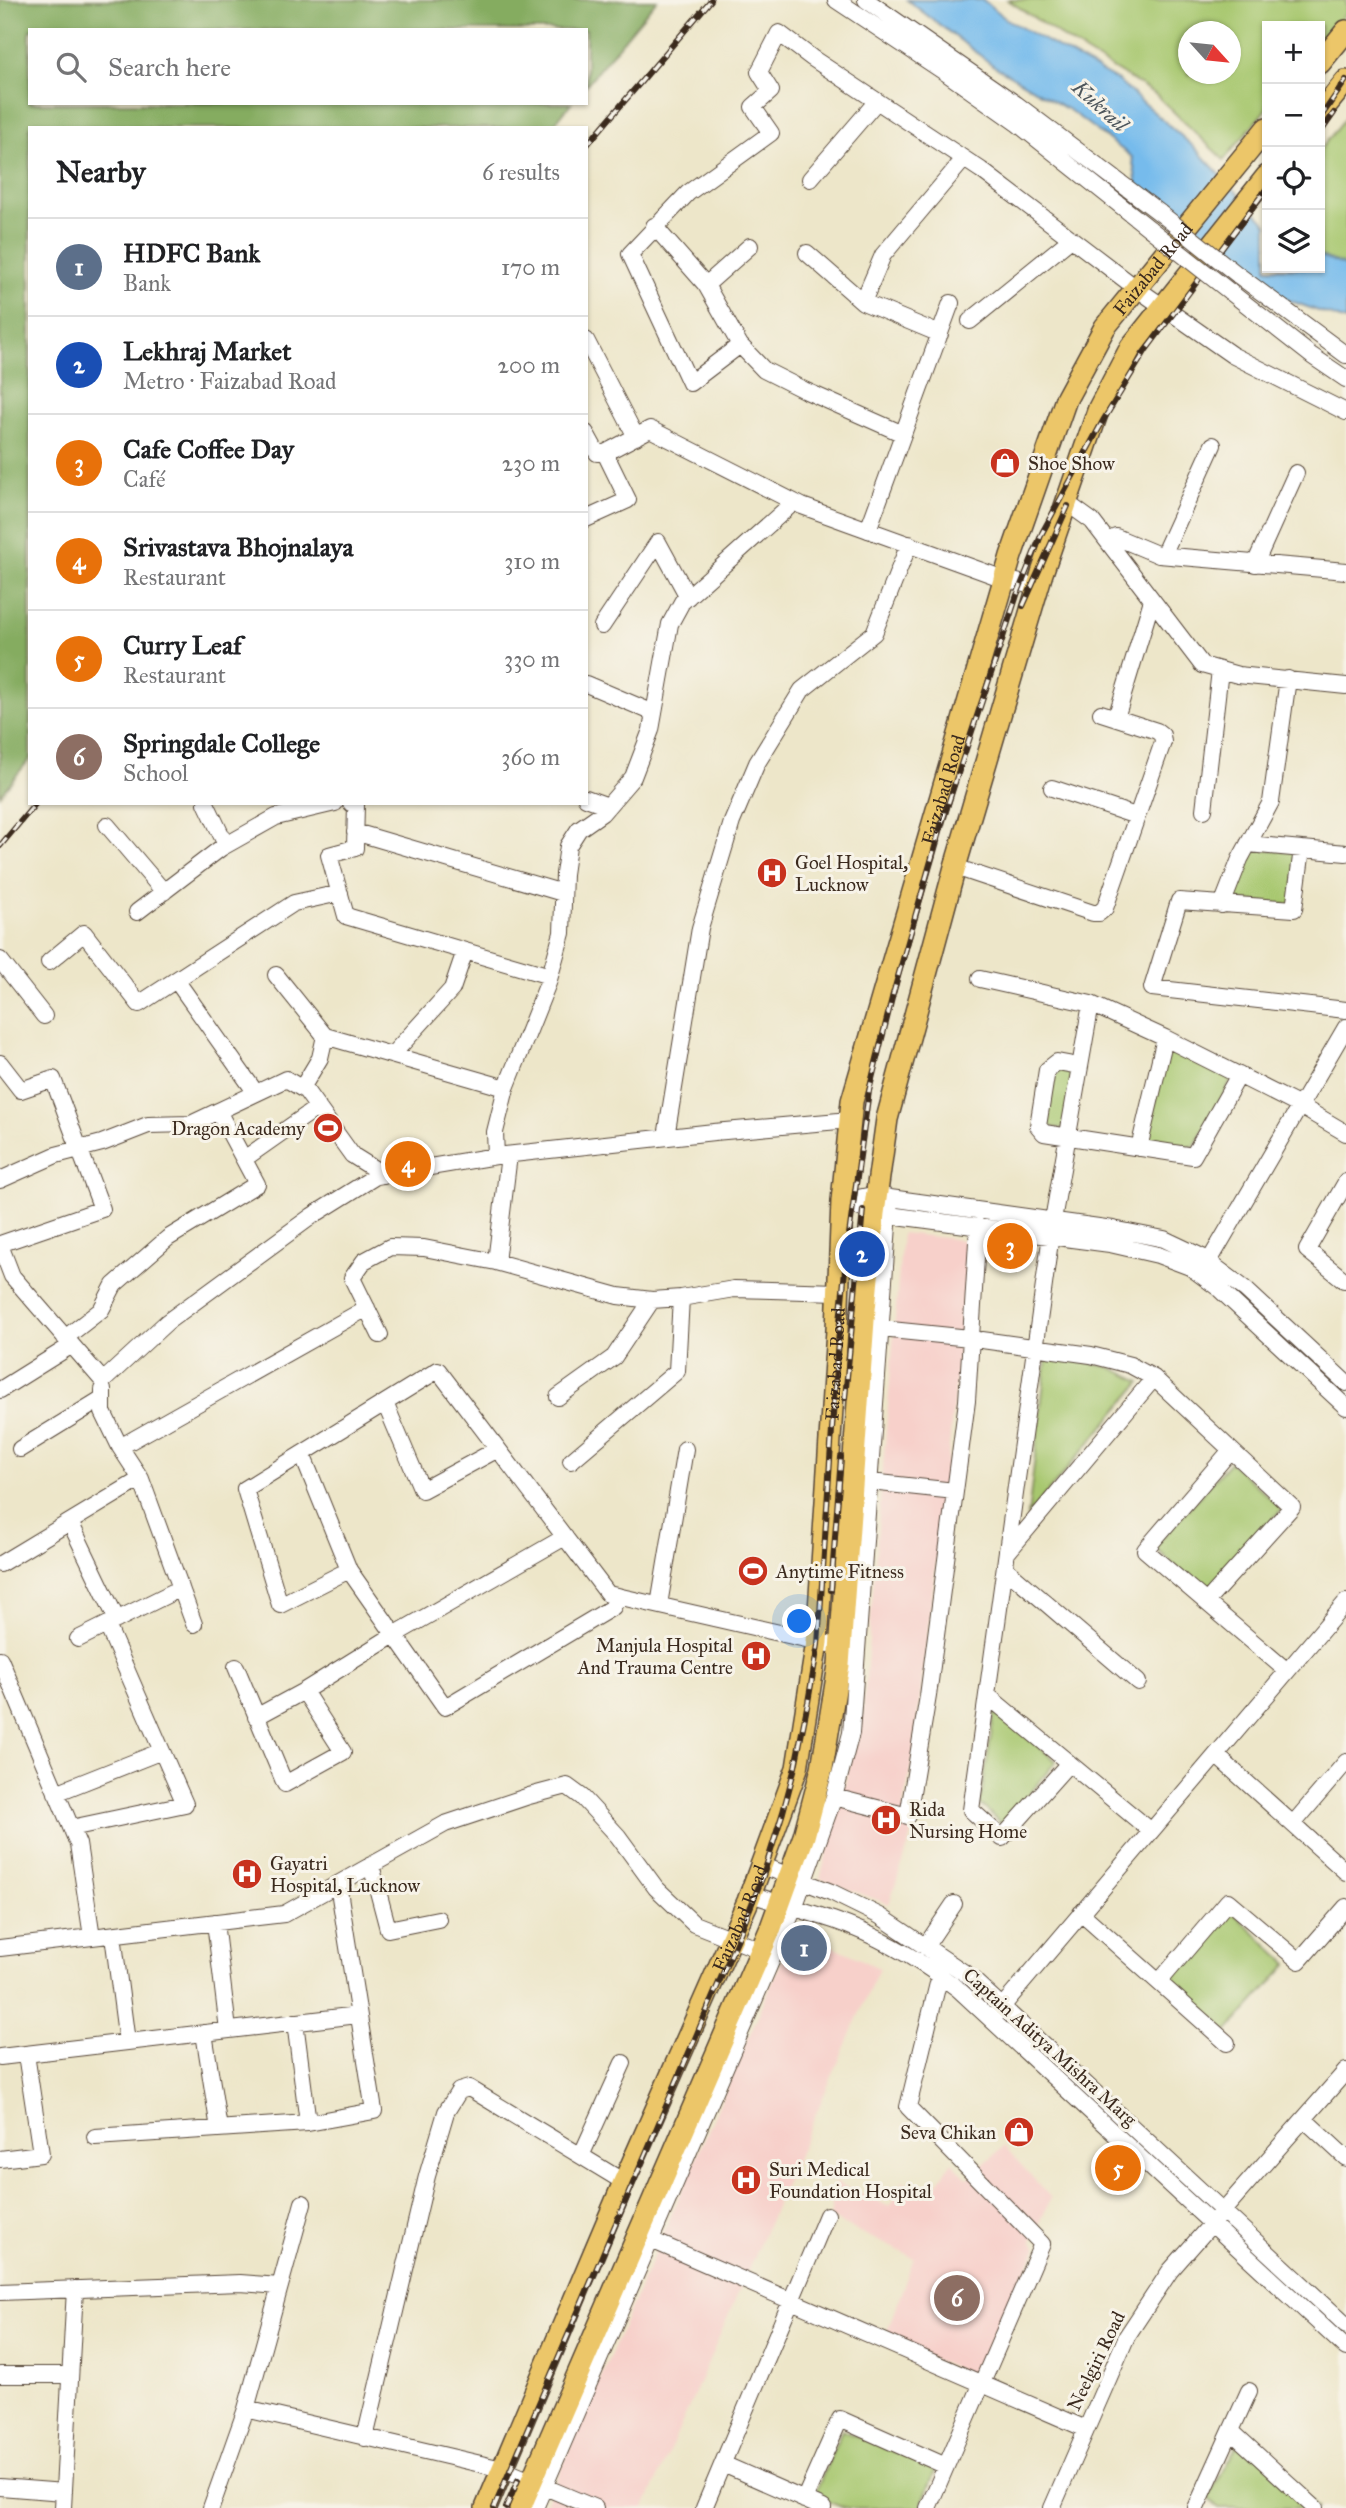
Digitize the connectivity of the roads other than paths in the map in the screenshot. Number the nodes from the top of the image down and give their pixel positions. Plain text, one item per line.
1 (836, 0) edge
2 (866, 0) edge
3 (1346, 31) edge
4 (1325, 58) edge
5 (1346, 80) edge
6 (877, 101) junction
7 (1325, 107) edge
8 (1262, 134) edge
9 (964, 159) junction
10 (810, 179) dead end
11 (1262, 182) edge
12 (654, 226) junction
13 (1071, 239) junction
14 (750, 246) dead end
15 (807, 253) dead end
16 (706, 285) junction
17 (1136, 288) junction
18 (863, 302) junction
19 (951, 303) dead end
20 (1163, 306) junction
21 (970, 321) dead end
22 (940, 334) junction
23 (588, 344) edge
24 (740, 345) junction
25 (1346, 355) edge
26 (1346, 379) edge
27 (1346, 412) edge
28 (903, 434) junction
29 (588, 437) edge
30 (636, 437) junction
31 (1213, 445) dead end
32 (605, 453) junction
33 (1296, 473) dead end
34 (794, 502) junction
35 (1067, 503) junction
36 (588, 518) edge
37 (868, 530) junction
38 (1108, 541) junction
39 (909, 544) junction
40 (1163, 555) junction
41 (1255, 564) junction
42 (1346, 571) edge
43 (1004, 579) junction
44 (1038, 587) junction
45 (688, 597) junction
46 (1152, 600) junction
47 (602, 626) dead end
48 (1220, 670) junction
49 (1288, 679) junction
50 (588, 685) edge
51 (1346, 685) edge
52 (654, 713) junction
53 (1052, 789) dead end
54 (588, 799) edge
55 (207, 805) edge
56 (318, 805) edge
57 (356, 805) edge
58 (608, 806) junction
59 (275, 810) edge
60 (1204, 810) dead end
61 (1136, 816) junction
62 (107, 825) dead end
63 (355, 832) junction
64 (1248, 844) junction
65 (226, 845) junction
66 (1302, 849) junction
67 (1346, 853) edge
68 (955, 867) junction
69 (163, 892) junction
70 (340, 893) junction
71 (563, 893) junction
72 (1222, 905) junction
73 (137, 912) dead end
74 (465, 951) junction
75 (0, 960) edge
76 (49, 962) dead end
77 (276, 975) dead end
78 (550, 976) junction
79 (980, 979) dead end
80 (176, 980) junction
81 (1091, 1004) junction
82 (1346, 1010) edge
83 (44, 1016) dead end
84 (1346, 1027) edge
85 (325, 1036) junction
86 (1166, 1038) junction
87 (391, 1055) junction
88 (0, 1063) edge
89 (1079, 1066) junction
90 (1239, 1075) junction
91 (302, 1088) junction
92 (506, 1088) junction
93 (256, 1093) junction
94 (1300, 1106) junction
95 (318, 1107) junction
96 (218, 1111) junction
97 (850, 1120) junction
98 (1346, 1133) edge
99 (666, 1137) junction
100 (1067, 1138) junction
101 (1139, 1148) junction
102 (80, 1149) junction
103 (502, 1155) junction
104 (244, 1159) junction
105 (384, 1175) junction
106 (2, 1177) edge
107 (1346, 1182) edge
108 (842, 1201) junction
109 (883, 1204) junction
110 (978, 1226) junction
111 (1052, 1228) junction
112 (0, 1244) edge
113 (496, 1262) junction
114 (1205, 1269) junction
115 (6, 1279) edge
116 (1344, 1280) dead end
117 (838, 1292) junction
118 (681, 1298) junction
119 (652, 1300) junction
120 (367, 1308) junction
121 (881, 1329) junction
122 (380, 1335) dead end
123 (976, 1339) junction
124 (69, 1341) junction
125 (1036, 1347) junction
126 (1154, 1378) junction
127 (103, 1381) junction
128 (1346, 1383) edge
129 (0, 1391) edge
130 (558, 1396) dead end
131 (103, 1398) junction
132 (385, 1403) junction
133 (1346, 1406) edge
134 (121, 1447) junction
135 (20, 1448) dead end
136 (498, 1449) junction
137 (685, 1449) dead end
138 (1231, 1450) junction
139 (302, 1454) junction
140 (571, 1461) dead end
141 (141, 1479) junction
142 (870, 1482) junction
143 (955, 1491) junction
144 (70, 1522) junction
145 (565, 1537) junction
146 (2, 1560) edge
147 (1006, 1561) junction
148 (349, 1570) junction
149 (181, 1588) junction
150 (618, 1596) junction
151 (1206, 1602) junction
152 (1346, 1602) edge
153 (659, 1605) junction
154 (112, 1622) junction
155 (194, 1624) dead end
156 (394, 1635) junction
157 (78, 1639) dead end
158 (817, 1642) junction
159 (841, 1646) junction
160 (0, 1659) edge
161 (236, 1667) dead end
162 (1287, 1671) junction
163 (1138, 1682) dead end
164 (304, 1691) junction
165 (987, 1695) junction
166 (257, 1717) junction
167 (162, 1751) junction
168 (1216, 1755) junction
169 (1346, 1762) edge
170 (1069, 1763) junction
171 (56, 1793) junction
172 (834, 1797) junction
173 (1293, 1824) junction
174 (71, 1828) junction
175 (1152, 1831) junction
176 (761, 1865) junction
177 (372, 1866) junction
178 (1346, 1872) edge
179 (797, 1879) junction
180 (338, 1884) junction
181 (750, 1894) junction
182 (954, 1904) dead end
183 (787, 1906) junction
184 (1346, 1907) edge
185 (1082, 1913) junction
186 (438, 1919) dead end
187 (215, 1922) junction
188 (113, 1935) junction
189 (92, 1937) junction
190 (731, 1939) junction
191 (925, 1947) junction
192 (0, 1948) edge
193 (760, 1950) junction
194 (940, 1975) junction
195 (1159, 1982) junction
196 (996, 2013) junction
197 (358, 2015) junction
198 (295, 2022) junction
199 (228, 2030) junction
200 (204, 2033) junction
201 (127, 2042) junction
202 (1227, 2043) dead end
203 (26, 2054) junction
204 (0, 2057) edge
205 (623, 2063) dead end
206 (1346, 2071) edge
207 (1304, 2119) junction
208 (309, 2123) junction
209 (219, 2129) junction
210 (95, 2137) dead end
211 (581, 2156) junction
212 (1346, 2158) edge
213 (0, 2159) edge
214 (624, 2182) junction
215 (303, 2203) dead end
216 (827, 2216) dead end
217 (1218, 2218) junction
218 (644, 2237) junction
219 (280, 2286) junction
220 (75, 2290) junction
221 (0, 2292) edge
222 (792, 2301) junction
223 (1346, 2325) edge
224 (1346, 2348) edge
225 (0, 2375) edge
226 (70, 2375) junction
227 (981, 2384) junction
228 (1249, 2391) dead end
229 (246, 2409) junction
230 (1086, 2429) junction
231 (1231, 2431) junction
232 (365, 2438) junction
233 (723, 2464) junction
234 (946, 2466) junction
235 (502, 2469) junction
236 (538, 2483) junction
237 (0, 2487) edge
238 (64, 2500) edge
239 (804, 2500) junction
240 (211, 2508) edge
241 (486, 2508) edge
242 (520, 2508) edge
243 (535, 2508) edge
244 (594, 2508) edge
245 (704, 2508) edge
246 (823, 2508) edge
247 (928, 2508) edge
248 (1052, 2508) edge
249 (1196, 2508) edge
250 (1315, 2508) edge

1 - 26 street, bridge
2 - 25 street, bridge
3 - 4 main road
5 - 7 main road
6 - 9 street
6 - 10 street
6 - 12 street
8 - 17 main road, Faizabad Road, bridge
9 - 13 street
9 - 18 street
11 - 20 main road, Faizabad Road, bridge
12 - 16 street
12 - 24 street
13 - 17 street
13 - 21 street
14 - 16 street
15 - 18 street
16 - 24 street
17 - 20 street
17 - 43 main road, Faizabad Road
18 - 22 street
19 - 22 street
20 - 27 street
20 - 35 main road, Faizabad Road
22 - 28 street
23 - 30 street
24 - 28 street
28 - 37 street
29 - 32 street
30 - 32 street
30 - 34 street
31 - 40 street
32 - 36 street
33 - 41 street
34 - 37 street
34 - 45 street
35 - 38 street
35 - 44 main road, Faizabad Road
37 - 39 street
38 - 40 street
38 - 46 street
39 - 43 street
39 - 99 street
40 - 41 street
41 - 42 street
43 - 44 street
43 - 97 main road, Faizabad Road
44 - 68 main road, Faizabad Road
45 - 47 street
45 - 52 street
46 - 48 street
46 - 61 street
48 - 49 street
48 - 60 street
49 - 51 street
49 - 64 street
50 - 52 street
52 - 58 street
53 - 61 street
54 - 58 street
55 - 65 street
56 - 59 street
57 - 63 street
58 - 71 street
59 - 65 street
61 - 68 street
62 - 69 street
63 - 70 street
63 - 71 street
64 - 66 street
64 - 72 street
65 - 69 street
66 - 67 street
66 - 72 street
68 - 109 main road, Faizabad Road
69 - 73 street
70 - 74 street
70 - 80 street
71 - 78 street
72 - 82 street
74 - 78 street
74 - 87 street
75 - 83 street
76 - 80 street
77 - 85 street
78 - 92 street
79 - 81 street
80 - 93 street
81 - 86 street
81 - 89 street
84 - 94 street
85 - 87 street
85 - 91 street
86 - 90 street
86 - 101 street
87 - 92 street
88 - 102 street
89 - 100 street
89 - 100 street
90 - 94 street
90 - 101 street
91 - 93 street
91 - 95 street
92 - 103 street
93 - 96 street
94 - 98 street
94 - 114 street
95 - 104 street
95 - 105 street
96 - 102 street
96 - 104 street
97 - 99 street
97 - 108 main road, Faizabad Road
99 - 103 street
100 - 101 street
100 - 111 street
102 - 106 street
102 - 112 street
103 - 105 street
103 - 113 street
104 - 124 street
105 - 127 street
107 - 116 street
108 - 109 street
108 - 117 main road, Faizabad Road
109 - 110 street
109 - 111 street
109 - 121 street
109 - 159 main road, Faizabad Road
110 - 111 street
110 - 123 street
111 - 114 street
111 - 125 street
112 - 115 street
113 - 119 street
113 - 120 street
114 - 128 street
114 - 133 street
115 - 124 street
117 - 118 street
117 - 158 main road, Faizabad Road
118 - 119 street
118 - 140 street
119 - 130 street
120 - 122 street
120 - 134 street
121 - 123 street
121 - 142 street
123 - 125 street
123 - 143 street
124 - 127 street
124 - 129 street
125 - 126 street
125 - 147 street
126 - 138 street
126 - 147 street
127 - 131 street
131 - 134 street
131 - 135 street
132 - 136 street
132 - 136 street
132 - 139 street
134 - 141 street
136 - 145 street
137 - 153 street
138 - 151 street
138 - 151 street
139 - 148 street
139 - 148 street
141 - 144 street
141 - 149 street
142 - 143 street
142 - 172 street
143 - 172 street
144 - 146 street
144 - 154 street
145 - 150 street
145 - 156 street
147 - 163 street
147 - 165 street
148 - 156 street
149 - 154 street
149 - 155 street
150 - 153 street
150 - 156 street
151 - 162 street
152 - 162 street
153 - 158 street
154 - 157 street
154 - 167 street
156 - 164 street
158 - 159 street
158 - 176 main road, Faizabad Road
159 - 179 main road, Faizabad Road
160 - 171 street
161 - 166 street
162 - 168 street
164 - 166 street
164 - 166 street
165 - 170 street
165 - 170 street
167 - 171 street
167 - 174 street
168 - 173 street
168 - 175 street
169 - 173 street
170 - 175 street
171 - 174 street
172 - 179 street
173 - 178 street
174 - 189 street
175 - 185 street
176 - 179 street, Captain Aditya Mishra Marg
176 - 181 main road, Faizabad Road
177 - 180 street
177 - 186 street
177 - 190 street
179 - 183 main road, Faizabad Road
179 - 191 street, Captain Aditya Mishra Marg
180 - 187 street
180 - 197 street
181 - 183 street, Captain Aditya Mishra Marg
181 - 190 main road, Faizabad Road
182 - 191 street
183 - 193 main road, Faizabad Road
183 - 194 street, Captain Aditya Mishra Marg
183 - 218 street
184 - 195 street
185 - 195 street
185 - 196 street
187 - 188 street
187 - 199 street
188 - 189 street
188 - 201 street
189 - 192 street
190 - 193 street
190 - 214 main road, Faizabad Road
191 - 196 street, Captain Aditya Mishra Marg
193 - 218 main road, Faizabad Road
194 - 196 street, Captain Aditya Mishra Marg
194 - 227 street
195 - 202 street
196 - 217 street, Captain Aditya Mishra Marg
197 - 198 street
197 - 208 street
198 - 199 street
198 - 208 street
199 - 200 street
200 - 201 street
200 - 209 street
201 - 203 street
203 - 204 street
203 - 213 street
205 - 211 street
206 - 207 street, Neelgiri Road
207 - 212 street
207 - 217 street, Neelgiri Road
208 - 209 street
209 - 210 street
211 - 214 street
211 - 232 street
214 - 235 main road, Faizabad Road
215 - 219 street
216 - 222 street
217 - 223 street, Captain Aditya Mishra Marg
217 - 224 street, Captain Aditya Mishra Marg
217 - 230 street, Neelgiri Road
218 - 222 street
218 - 236 main road, Faizabad Road
219 - 220 street
219 - 229 street
220 - 221 street
220 - 226 street
222 - 227 street
222 - 233 street
225 - 226 street
226 - 238 street
227 - 230 street
227 - 234 street
228 - 231 street
229 - 232 street
229 - 240 street
230 - 248 street, Neelgiri Road
231 - 249 street
231 - 250 street
232 - 235 street
233 - 239 street
233 - 245 street
234 - 239 street
234 - 247 street
235 - 236 street
235 - 241 main road, Faizabad Road
236 - 242 main road, Faizabad Road
236 - 243 street
236 - 244 street
237 - 238 street
239 - 246 street

